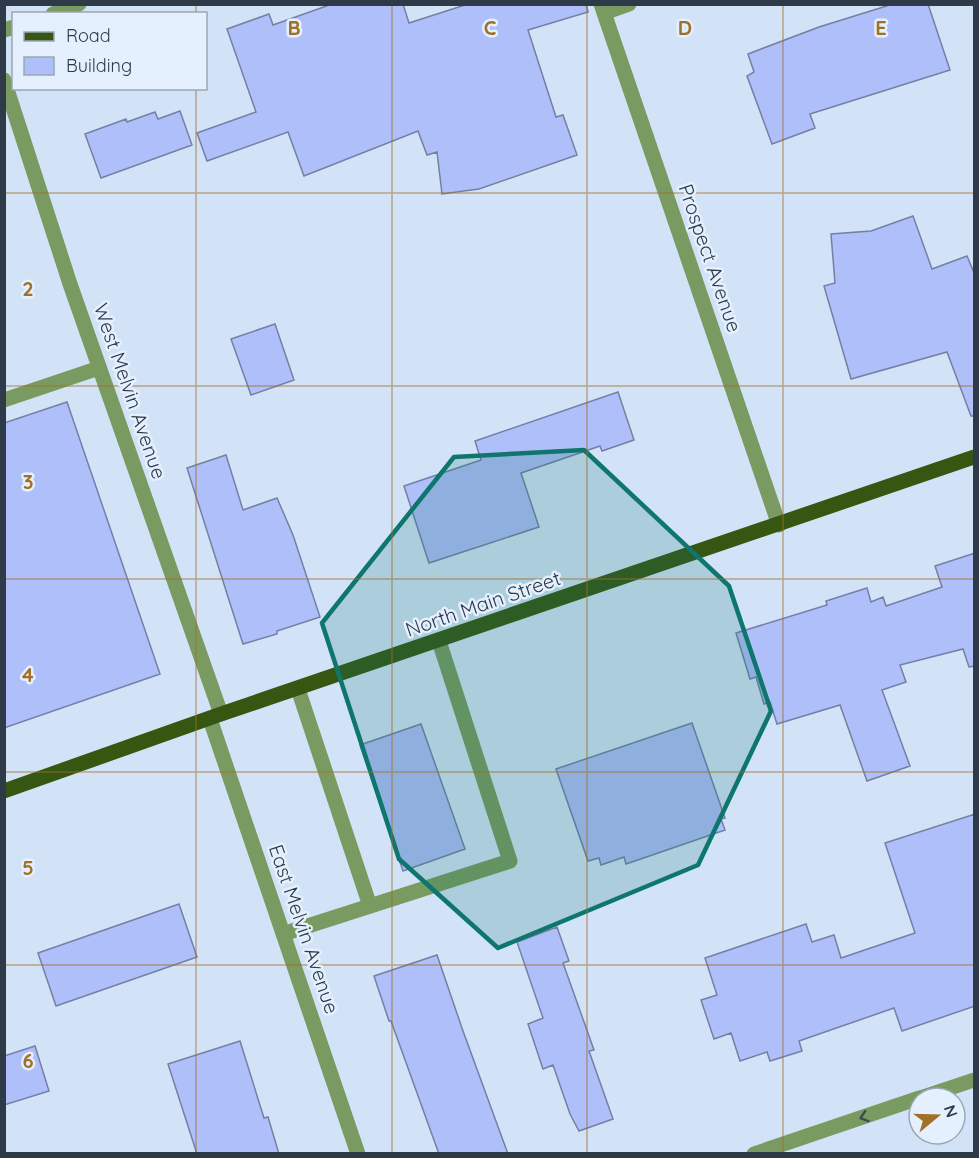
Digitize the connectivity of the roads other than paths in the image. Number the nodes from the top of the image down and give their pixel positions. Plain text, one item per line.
1 (79, 4) edge
2 (629, 4) edge
3 (602, 9) edge
4 (58, 12) edge
5 (4, 80) edge
6 (99, 368) junction
7 (4, 400) edge
8 (975, 457) edge
9 (779, 525) junction
10 (439, 641) junction
11 (298, 689) junction
12 (215, 716) junction
13 (4, 791) edge
14 (370, 906) junction
15 (283, 934) junction
16 (975, 1080) edge
17 (957, 1086) edge
18 (907, 1102) edge
19 (358, 1154) edge
20 (754, 1154) edge

1 - 4 street
2 - 3 street
3 - 9 street, Prospect Avenue
5 - 6 street, West Melvin Avenue
6 - 7 street
6 - 12 street, West Melvin Avenue
8 - 9 main road, North Main Street
9 - 10 main road, North Main Street
10 - 11 main road, North Main Street
10 - 14 street
11 - 12 main road, North Main Street
11 - 14 street
12 - 13 main road, North Main Street
12 - 15 street, East Melvin Avenue
14 - 15 street
15 - 19 street, East Melvin Avenue
16 - 17 street
18 -> 20 street

